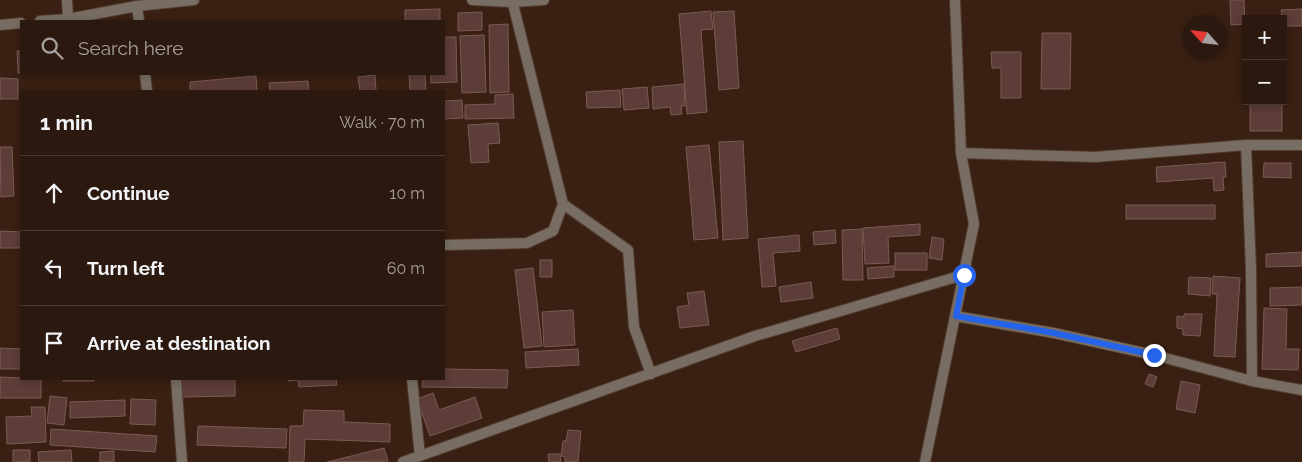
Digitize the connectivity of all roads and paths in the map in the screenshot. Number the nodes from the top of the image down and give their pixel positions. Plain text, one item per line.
1 (67, 0) edge
2 (194, 0) edge
3 (472, 0) edge
4 (544, 0) edge
5 (956, 0) edge
6 (512, 1) edge
7 (137, 6) junction
8 (68, 19) junction
9 (54, 20) edge
10 (139, 20) edge
11 (20, 23) edge
12 (0, 25) edge
13 (145, 75) edge
14 (147, 90) edge
15 (1302, 144) edge
16 (1246, 145) junction
17 (961, 153) junction
18 (563, 204) junction
19 (445, 245) edge
20 (964, 275) junction
21 (956, 316) junction
22 (651, 374) junction
23 (176, 380) edge
24 (412, 380) edge
25 (1252, 381) junction
26 (1302, 390) edge
27 (420, 456) junction
28 (182, 462) edge
29 (403, 462) edge
30 (924, 462) edge

1 - 8 street
2 - 7 street
3 - 6 street
4 - 6 street
5 - 17 street
6 - 18 street
7 - 8 street
7 - 10 street
8 - 9 street
11 - 12 street
13 - 14 street
15 - 16 street
16 - 17 street
16 - 25 street
17 - 20 street
18 - 19 street
18 - 22 street
20 - 21 street
20 - 22 street
21 - 25 street
21 - 30 street
22 - 27 street
23 - 28 street
24 - 27 street
25 - 26 street
27 - 29 street

